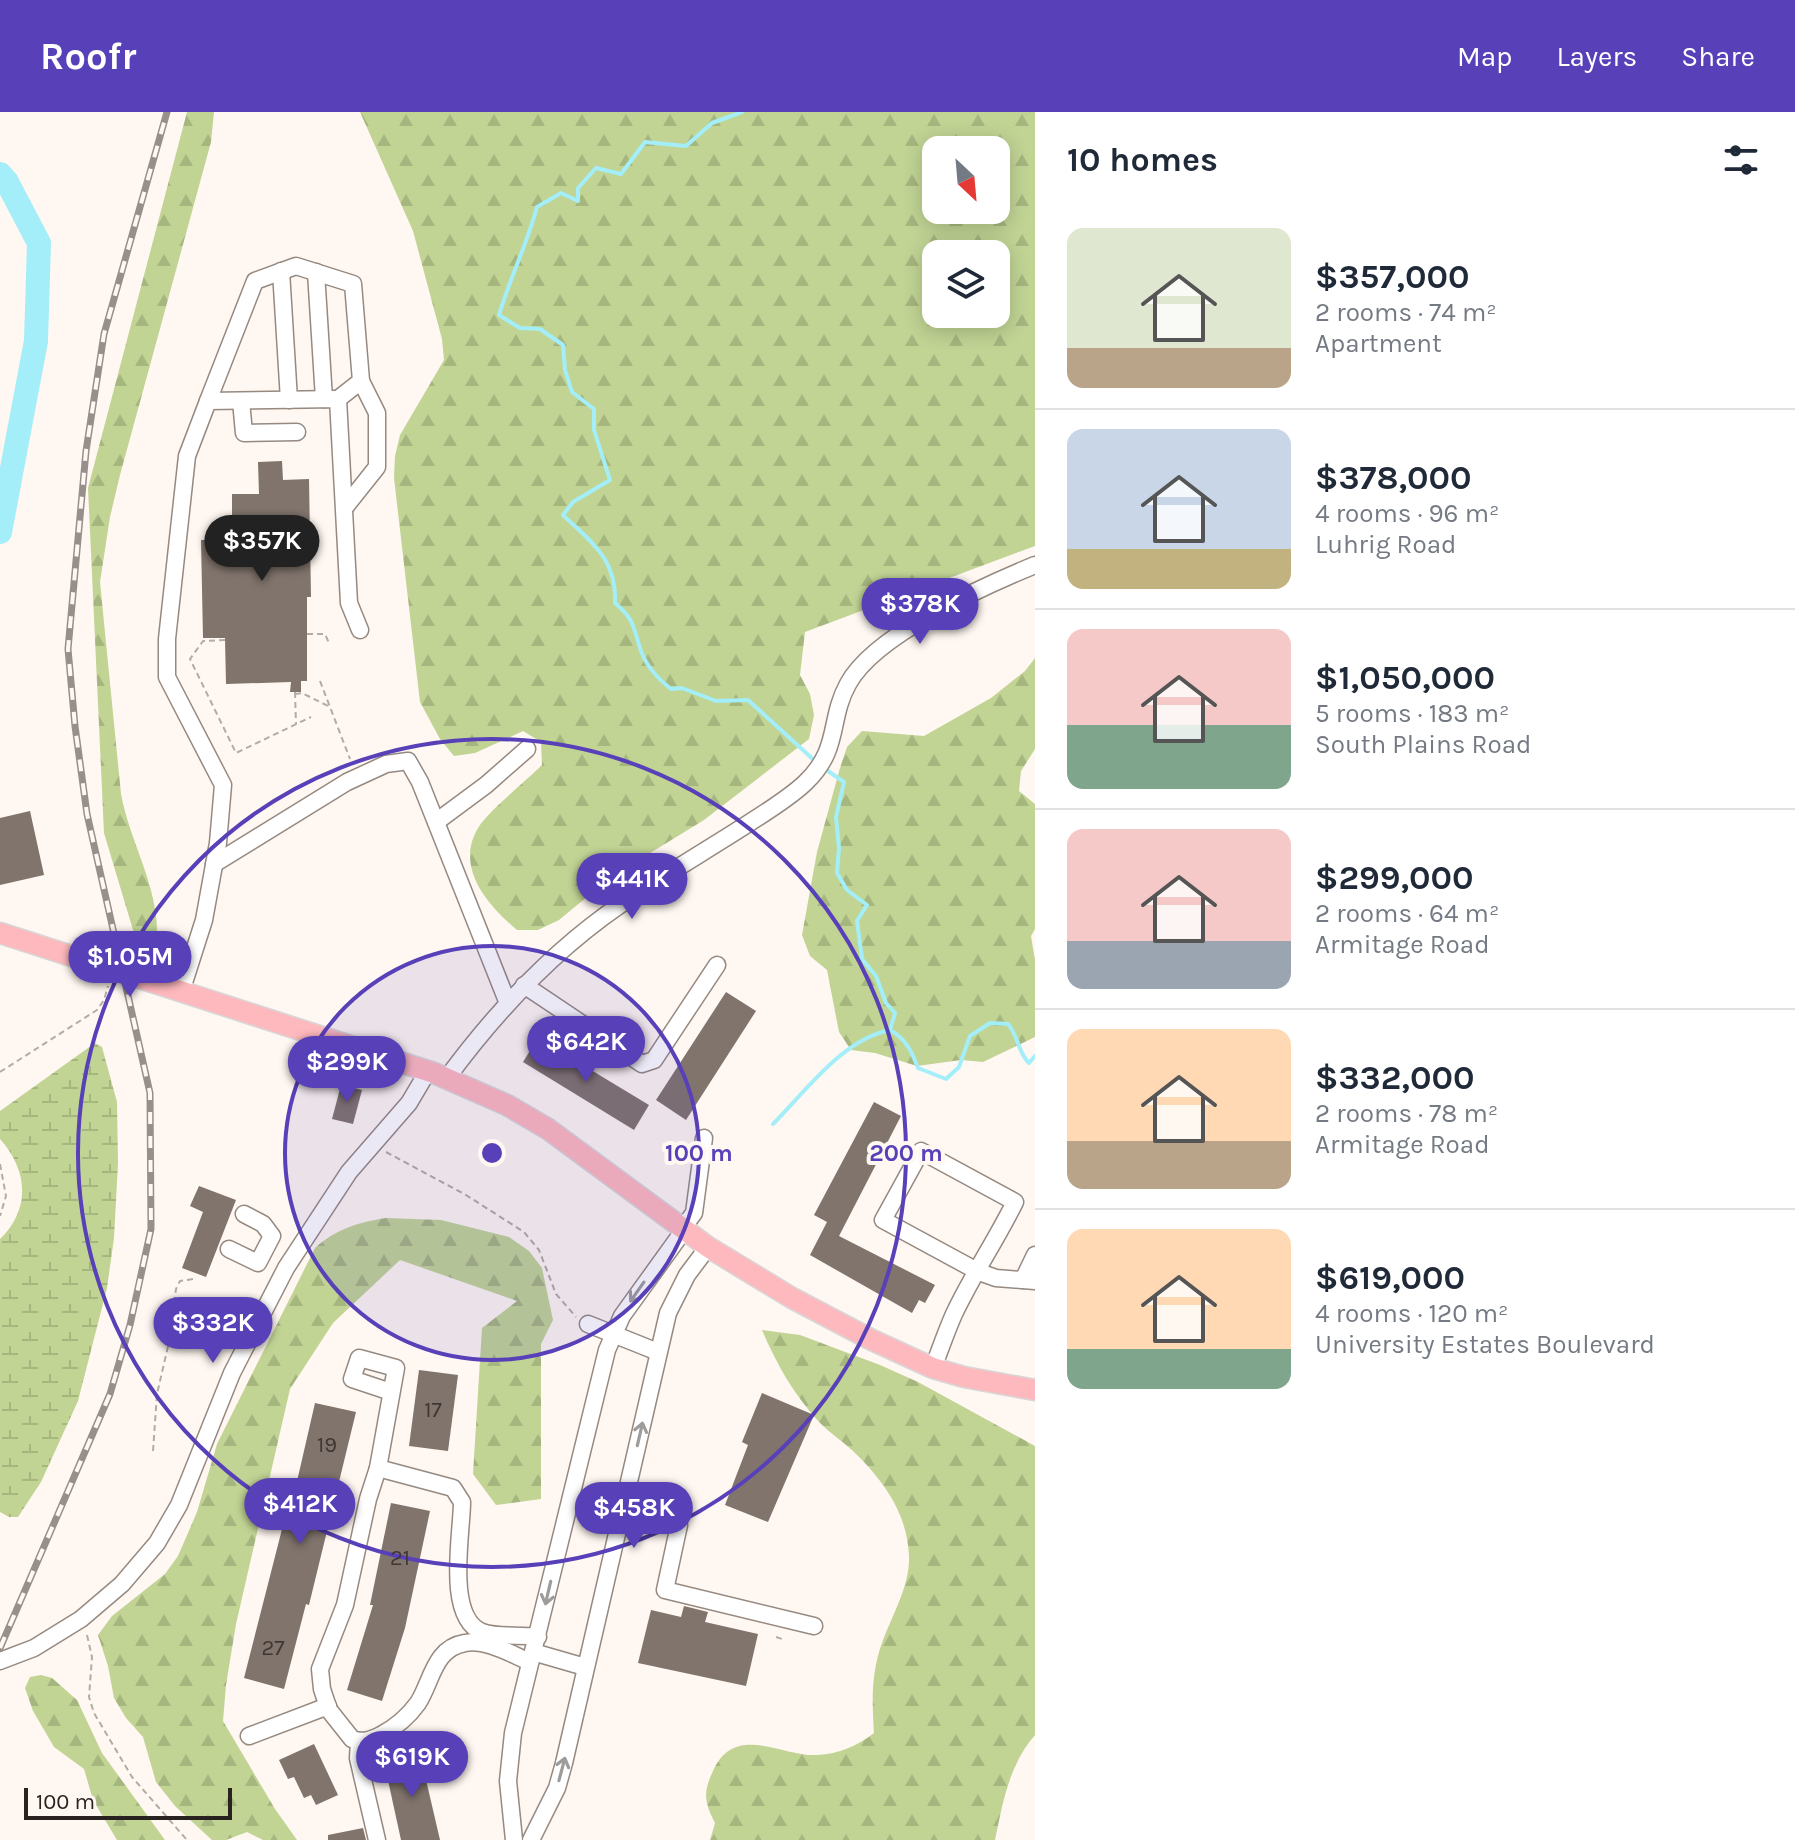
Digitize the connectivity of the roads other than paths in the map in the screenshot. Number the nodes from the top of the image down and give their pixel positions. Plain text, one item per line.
1 (281, 271) junction
2 (316, 272) junction
3 (361, 381) junction
4 (331, 399) junction
5 (289, 400) junction
6 (208, 401) junction
7 (241, 401) junction
8 (297, 432) dead end
9 (346, 506) junction
10 (1035, 565) edge
11 (360, 630) dead end
12 (527, 749) dead end
13 (436, 822) junction
14 (214, 864) junction
15 (0, 933) edge
16 (717, 965) dead end
17 (524, 985) junction
18 (181, 992) junction
19 (507, 1001) junction
20 (438, 1075) junction
21 (704, 1138) dead end
22 (244, 1214) dead end
23 (683, 1229) junction
24 (708, 1247) junction
25 (229, 1249) dead end
26 (263, 1254) junction
27 (1035, 1255) edge
28 (286, 1268) junction
29 (979, 1272) junction
30 (1029, 1281) edge
31 (588, 1324) road end
32 (612, 1334) junction
33 (658, 1352) junction
34 (933, 1368) junction
35 (1035, 1390) edge
36 (391, 1392) dead end
37 (378, 1468) junction
38 (571, 1498) junction
39 (623, 1512) junction
40 (679, 1525) dead end
41 (814, 1626) dead end
42 (534, 1650) junction
43 (0, 1661) edge
44 (585, 1667) junction
45 (328, 1706) junction
46 (249, 1736) dead end
47 (359, 1741) junction
48 (377, 1840) edge
49 (514, 1840) edge
50 (531, 1840) edge

1 - 2 street
1 - 5 street
1 - 6 street
2 - 3 street
2 - 4 street
3 - 4 street
3 - 9 street
4 - 5 street
4 - 9 street
5 - 7 street
6 - 7 street
6 - 14 street
7 - 8 street
9 - 11 street
10 - 17 street
12 - 13 street
13 - 14 street
13 - 19 street
14 - 18 street
15 - 18 main road
16 - 17 street
17 - 19 street
18 - 20 main road
19 - 20 street
20 - 23 main road
20 - 28 street
21 - 23 street
22 - 26 street
23 - 24 main road
23 -> 32 street
24 - 33 street
24 - 34 main road
25 - 26 street
26 - 28 street
27 - 30 street
28 - 43 street
29 - 29 street
29 - 30 street
29 - 34 street
31 - 32 street
32 - 33 street
32 - 38 street
39 -> 33 street
34 - 35 main road
36 - 37 street
37 - 42 street
37 - 45 street
38 - 39 street
38 -> 42 street
39 - 44 street
40 - 41 street
42 - 44 street
42 - 47 street
42 - 49 street
50 -> 44 street
45 - 46 street
45 - 47 street
47 - 48 street

